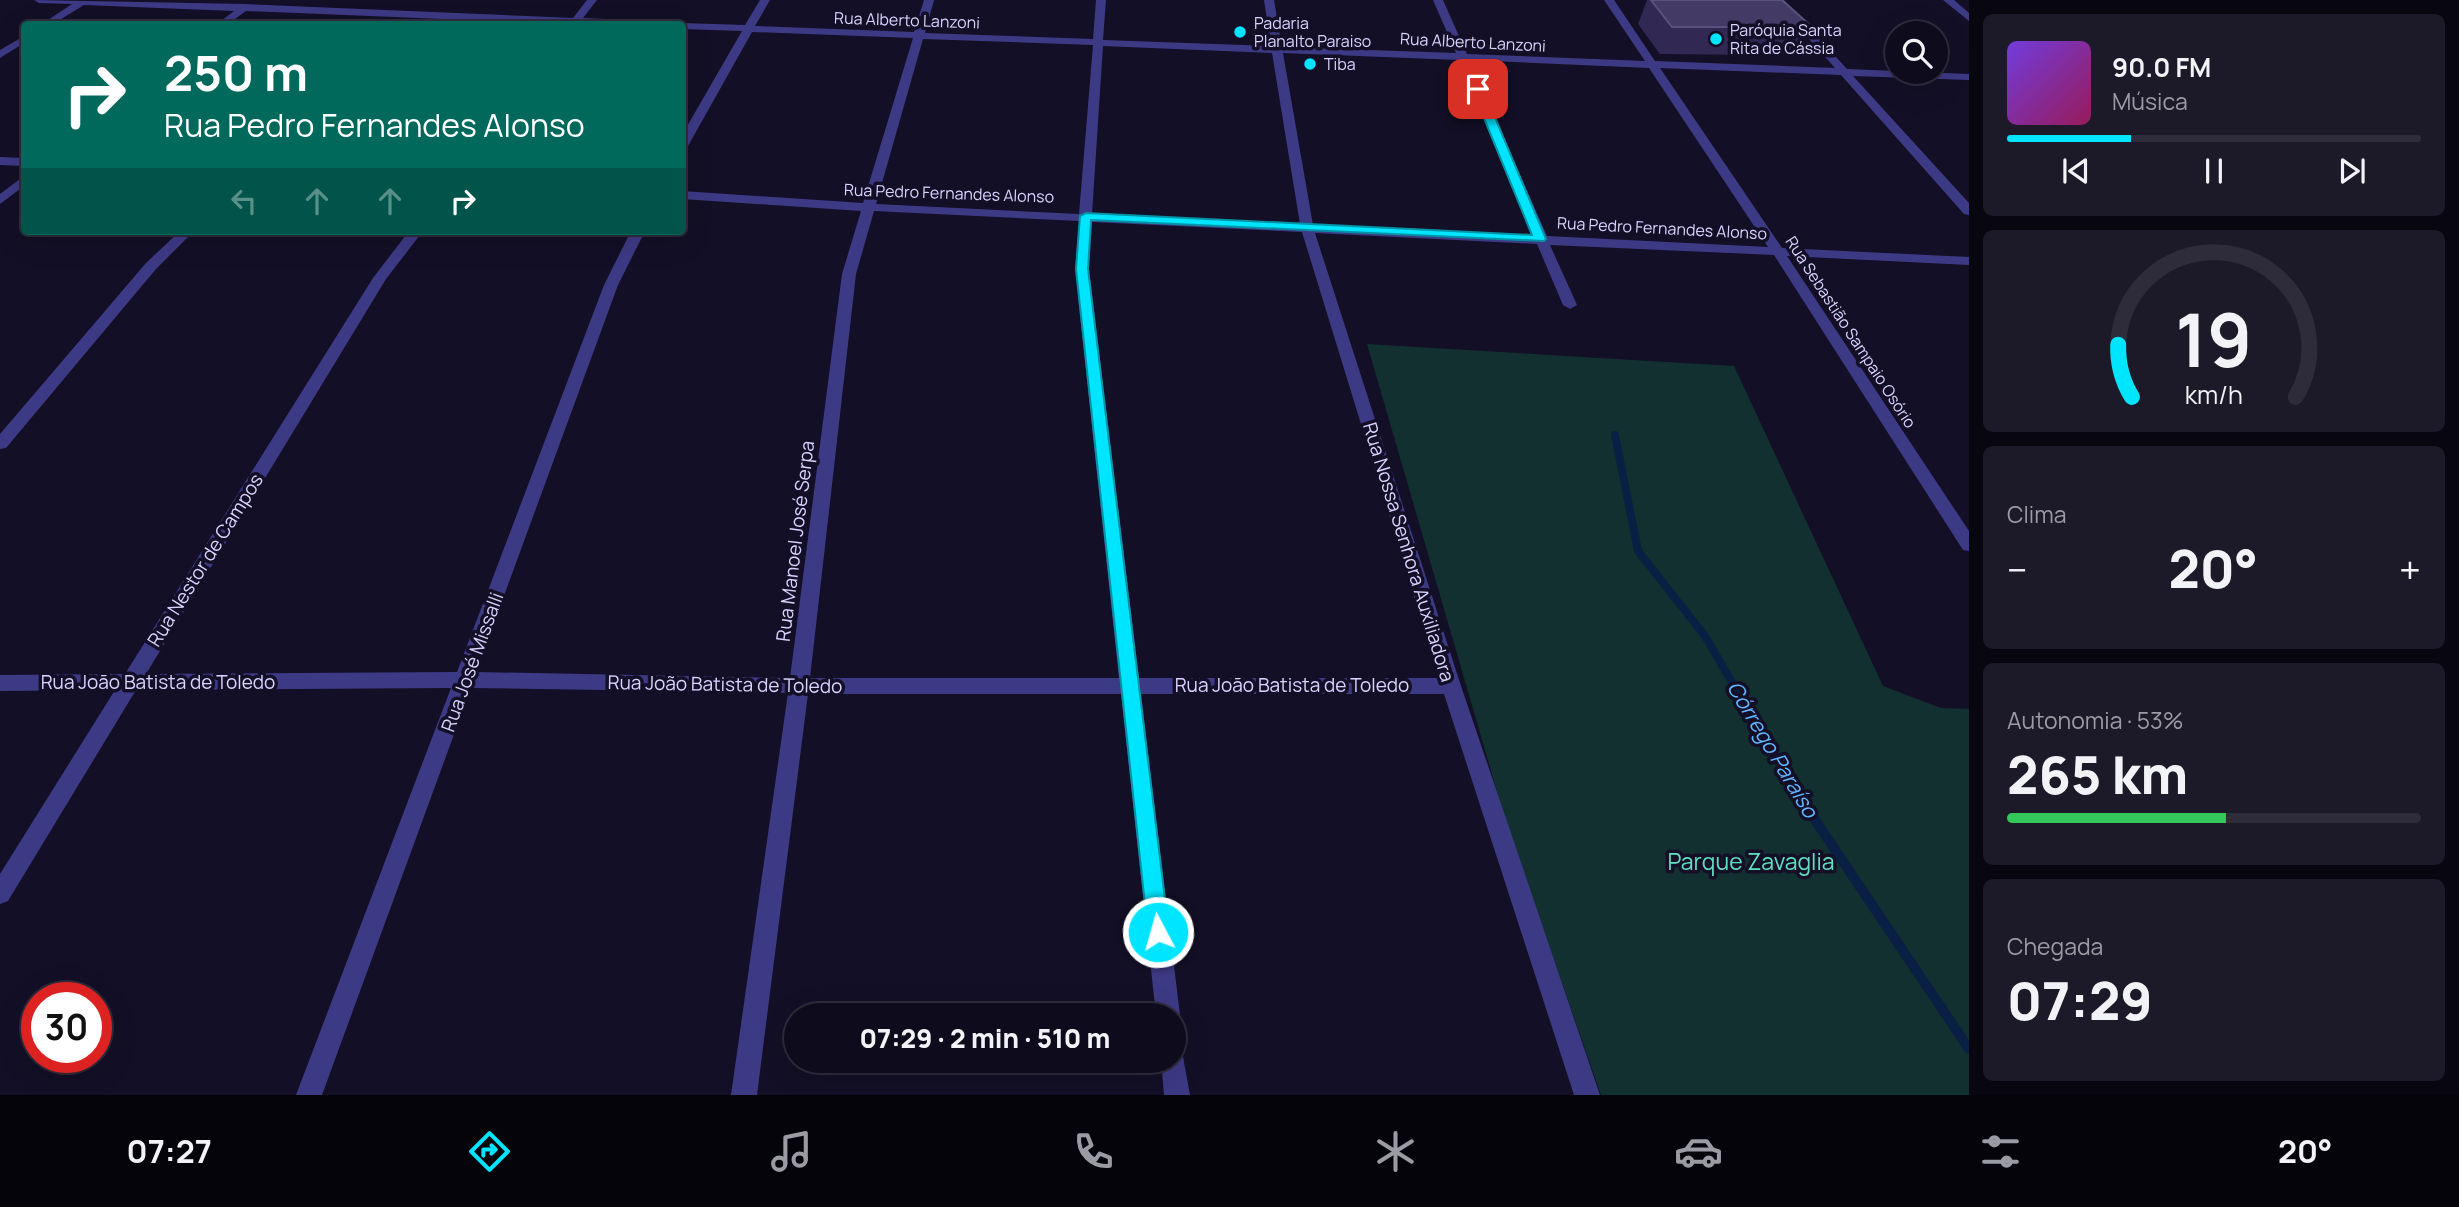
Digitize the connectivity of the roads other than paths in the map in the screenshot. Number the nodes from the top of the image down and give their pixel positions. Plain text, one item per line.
1 (39, 0) edge
2 (254, 0) edge
3 (424, 0) edge
4 (592, 0) edge
5 (765, 0) edge
6 (929, 0) edge
7 (1101, 0) edge
8 (1269, 0) edge
9 (1438, 0) edge
10 (1609, 0) edge
11 (1779, 0) edge
12 (1948, 0) edge
13 (84, 1) edge
14 (244, 8) junction
15 (409, 16) junction
16 (1969, 18) edge
17 (52, 21) edge
18 (226, 21) edge
19 (403, 21) edge
20 (528, 21) edge
21 (576, 21) edge
22 (686, 26) edge
23 (750, 29) junction
24 (917, 36) junction
25 (21, 41) edge
26 (1099, 42) junction
27 (1276, 49) junction
28 (0, 55) edge
29 (1465, 58) junction
30 (1652, 66) junction
31 (1843, 73) junction
32 (1969, 78) edge
33 (686, 139) edge
34 (0, 161) edge
35 (21, 162) edge
36 (21, 182) edge
37 (686, 195) edge
38 (0, 200) edge
39 (870, 207) junction
40 (1969, 211) edge
41 (1086, 216) junction
42 (1307, 228) junction
43 (183, 235) edge
44 (413, 235) edge
45 (636, 235) edge
46 (1540, 239) junction
47 (1778, 252) junction
48 (1969, 261) edge
49 (1570, 304) dead end
50 (0, 444) edge
51 (1969, 545) edge
52 (466, 680) junction
53 (130, 681) junction
54 (0, 683) edge
55 (1130, 684) junction
56 (799, 685) junction
57 (1451, 686) junction
58 (0, 894) edge
59 (1167, 1003) edge
60 (1174, 1073) edge
61 (309, 1095) edge
62 (744, 1095) edge
63 (1177, 1095) edge
64 (1587, 1095) edge

1 - 13 street
2 - 14 street
3 - 15 street
4 - 21 street
5 - 23 street
6 - 24 street, Rua Manoel José Serpa
7 - 26 street
8 - 27 street, Rua Nossa Senhora Auxiliadora
9 - 29 street
10 - 30 street, Rua Sebastião Sampaio Osório
11 - 31 street
12 - 16 street
13 - 14 street
13 - 17 street
14 - 15 street
14 - 18 street
15 - 19 street
15 - 20 street
22 - 23 street, Rua Alberto Lanzoni
23 - 24 street, Rua Alberto Lanzoni
23 - 33 street
24 - 26 street, Rua Alberto Lanzoni
24 - 39 street, Rua Manoel José Serpa
25 - 28 street
26 - 27 street, Rua Alberto Lanzoni
26 - 41 street
27 - 29 street, Rua Alberto Lanzoni
27 - 42 street, Rua Nossa Senhora Auxiliadora
29 - 30 street, Rua Alberto Lanzoni
29 - 46 street
30 - 31 street, Rua Alberto Lanzoni
30 - 47 street, Rua Sebastião Sampaio Osório
31 - 32 street, Rua Alberto Lanzoni
31 - 40 street
34 - 35 street
36 - 38 street
37 - 39 street, Rua Pedro Fernandes Alonso
39 - 41 street, Rua Pedro Fernandes Alonso
39 - 56 street, Rua Manoel José Serpa
41 - 42 street, Rua Pedro Fernandes Alonso
41 - 55 street
42 - 46 street, Rua Pedro Fernandes Alonso
42 - 57 street, Rua Nossa Senhora Auxiliadora
43 - 50 street
44 - 53 street, Rua Nestor de Campos
45 - 52 street, Rua José Missalli
46 - 47 street, Rua Pedro Fernandes Alonso
46 - 49 street
47 - 48 street, Rua Pedro Fernandes Alonso
47 - 51 street, Rua Sebastião Sampaio Osório
52 - 53 street, Rua João Batista de Toledo
52 - 56 street, Rua João Batista de Toledo
52 - 61 street, Rua José Missalli
53 - 54 street, Rua João Batista de Toledo
53 - 58 street, Rua Nestor de Campos
55 - 56 street, Rua João Batista de Toledo
55 - 57 street, Rua João Batista de Toledo
55 - 59 street
56 - 62 street, Rua Manoel José Serpa
57 - 64 street, Rua Nossa Senhora Auxiliadora
60 - 63 street

